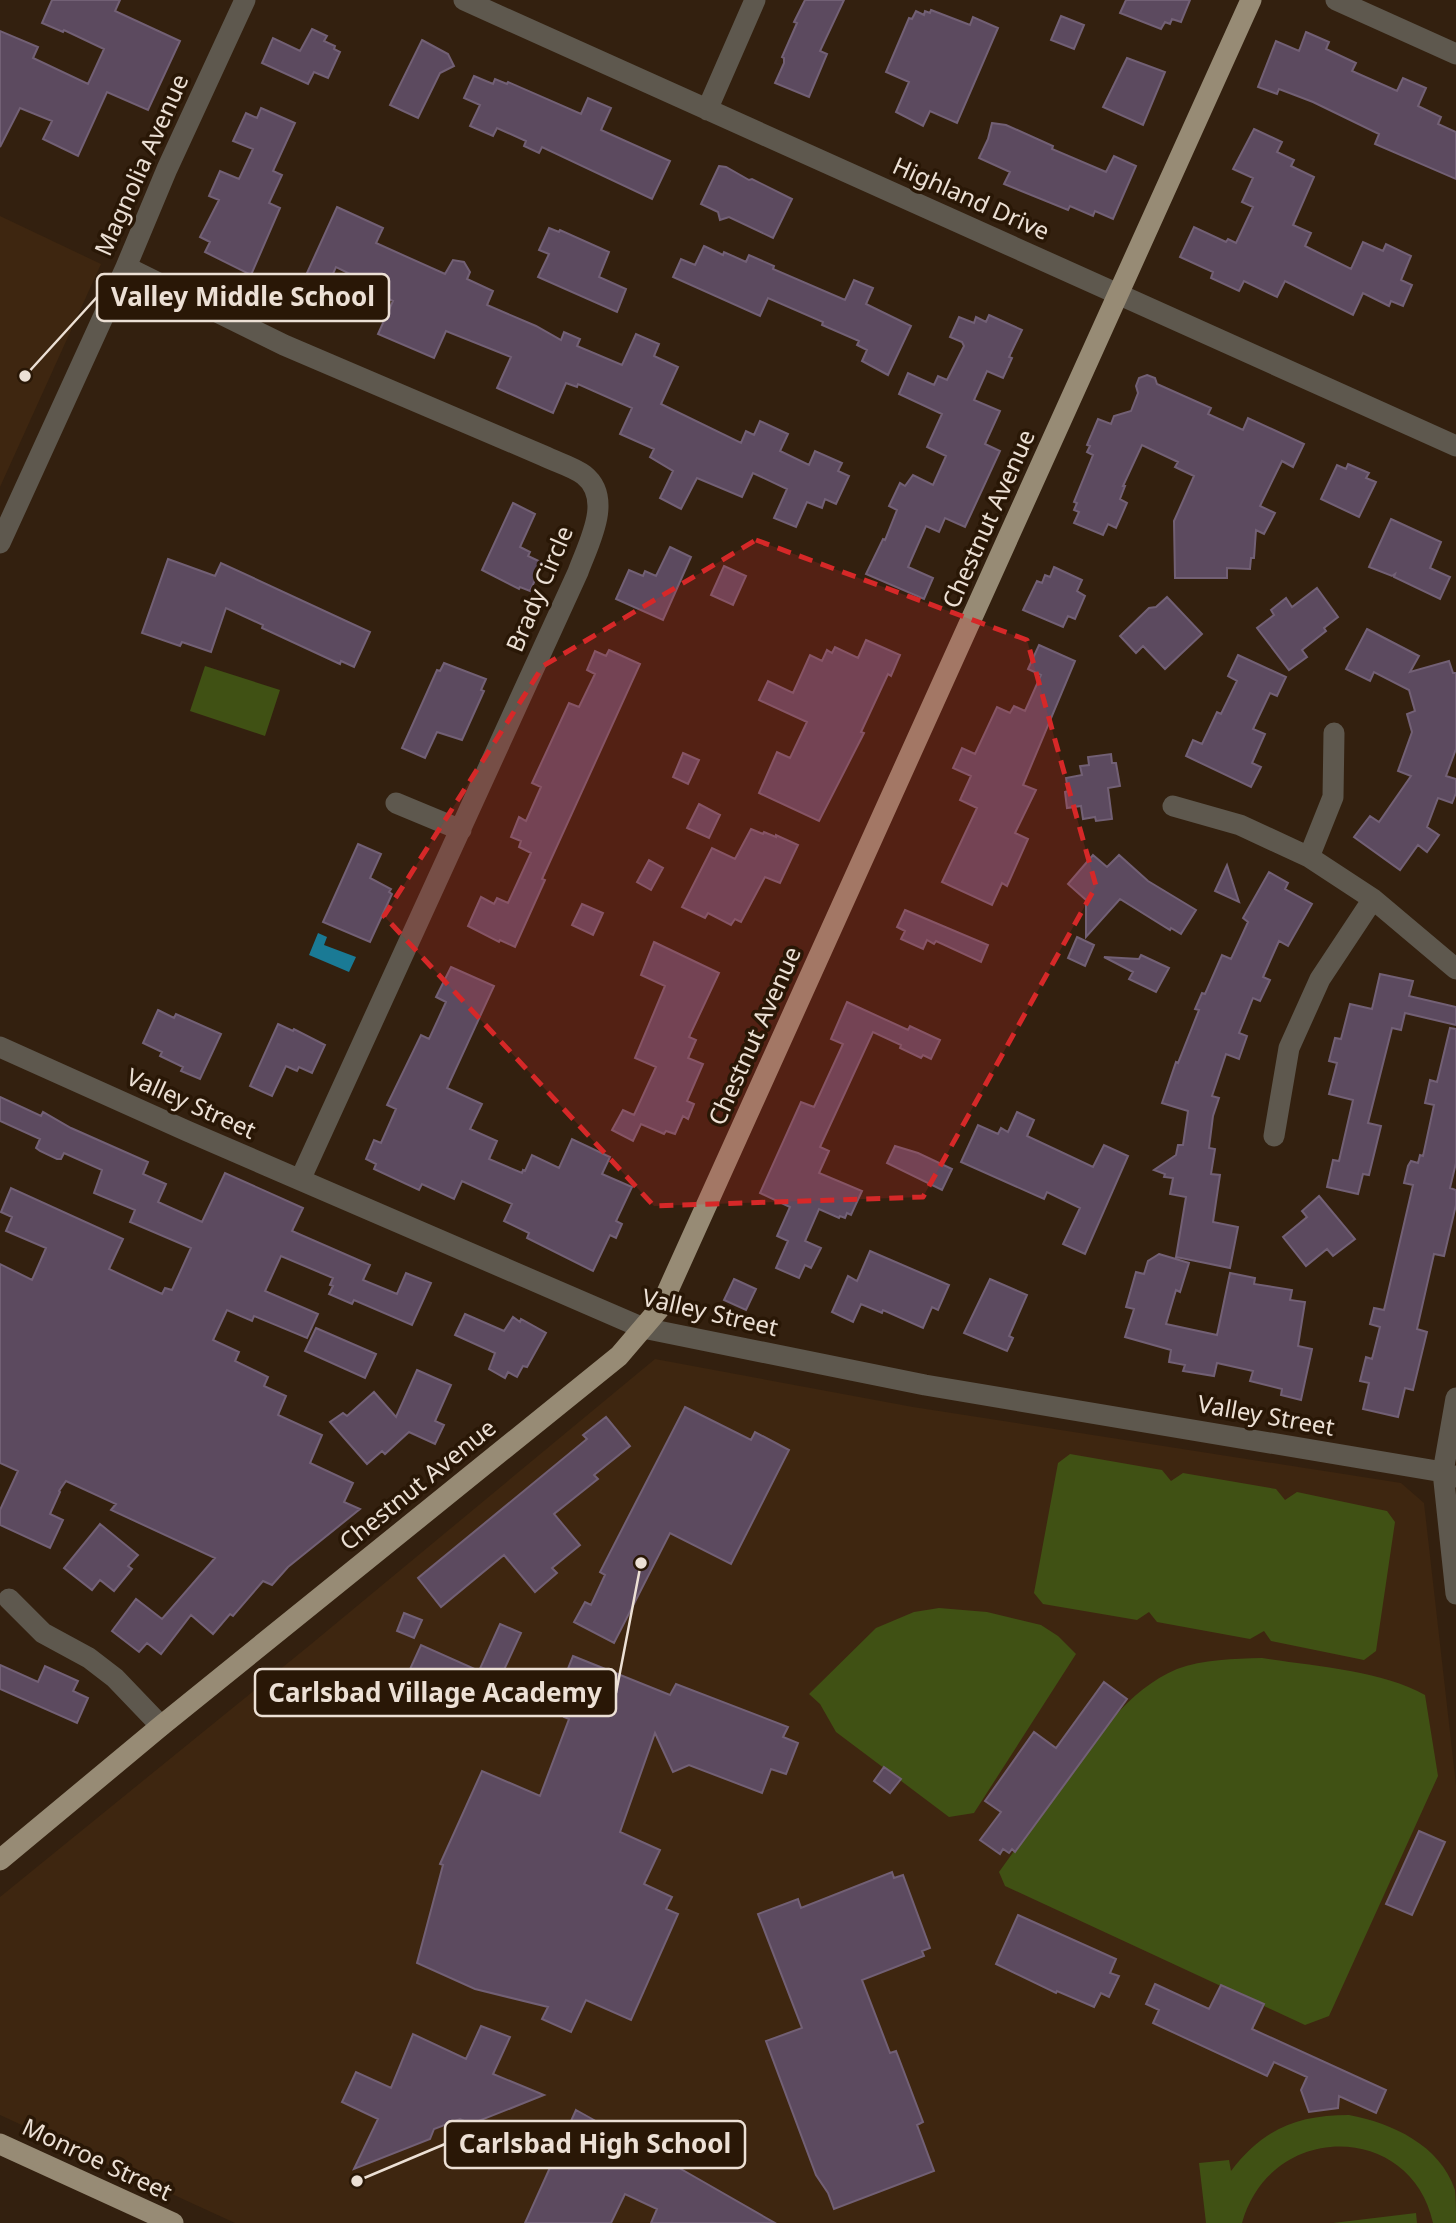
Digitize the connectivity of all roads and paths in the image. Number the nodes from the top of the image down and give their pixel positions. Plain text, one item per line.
1 (245, 0) edge
2 (464, 0) edge
3 (755, 0) edge
4 (1251, 0) edge
5 (1336, 0) edge
6 (1456, 54) edge
7 (707, 110) junction
8 (126, 267) junction
9 (1120, 294) junction
10 (1456, 446) edge
11 (0, 543) edge
12 (1334, 733) dead end
13 (397, 803) dead end
14 (1173, 806) dead end
15 (461, 830) junction
16 (1308, 857) junction
17 (1373, 899) junction
18 (1456, 969) edge
19 (0, 1047) edge
20 (1274, 1136) dead end
21 (300, 1180) junction
22 (643, 1328) junction
23 (1456, 1398) edge
24 (1449, 1475) edge
25 (1456, 1594) edge
26 (9, 1599) dead end
27 (161, 1726) junction
28 (0, 1860) edge
29 (0, 2144) edge
30 (173, 2223) edge

1 - 8 street, Magnolia Avenue
2 - 7 street, Highland Drive
3 - 7 street
4 - 9 main road, Chestnut Avenue
5 - 6 street
7 - 9 street, Highland Drive
8 - 11 street, Magnolia Avenue
8 - 15 street, Brady Circle
9 - 10 street, Highland Drive
9 - 22 main road, Chestnut Avenue
12 - 16 street
13 - 15 street
14 - 16 street
15 - 21 street, Brady Circle
16 - 17 street
17 - 18 street
17 - 20 street
19 - 21 street, Valley Street
21 - 22 street, Valley Street
22 - 24 street, Valley Street
22 - 27 main road, Chestnut Avenue
23 - 24 street
24 - 25 street
26 - 27 street
27 - 28 main road, Chestnut Avenue
29 - 30 main road, Monroe Street

